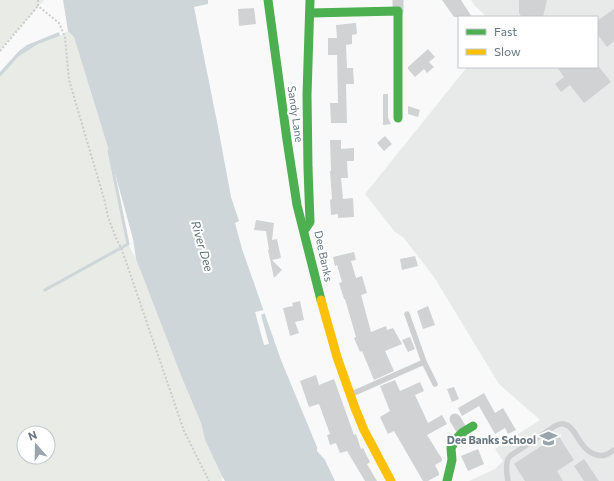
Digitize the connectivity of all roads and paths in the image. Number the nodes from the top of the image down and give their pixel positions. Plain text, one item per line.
1 (38, 0) edge
2 (268, 0) edge
3 (310, 0) edge
4 (38, 6) junction
5 (398, 6) edge
6 (310, 13) junction
7 (0, 51) edge
8 (398, 118) dead end
9 (304, 231) junction
10 (407, 314) dead end
11 (424, 362) junction
12 (435, 384) dead end
13 (350, 395) junction
14 (455, 419) dead end
15 (473, 426) dead end
16 (463, 432) junction
17 (614, 450) edge
18 (209, 481) edge
19 (391, 481) edge
20 (447, 481) edge
21 (508, 481) edge

1 - 4 path
2 - 9 main road, Sandy Lane
3 - 6 main road, Dee Banks
4 - 7 path
4 - 18 path
5 - 6 main road
5 - 8 main road
6 - 9 main road, Dee Banks
9 - 13 main road, Dee Banks
10 - 11 lane
11 - 12 lane
11 - 13 lane
13 - 19 main road, Dee Banks
14 - 16 street
15 - 16 main road
16 - 20 main road
17 - 21 lane

